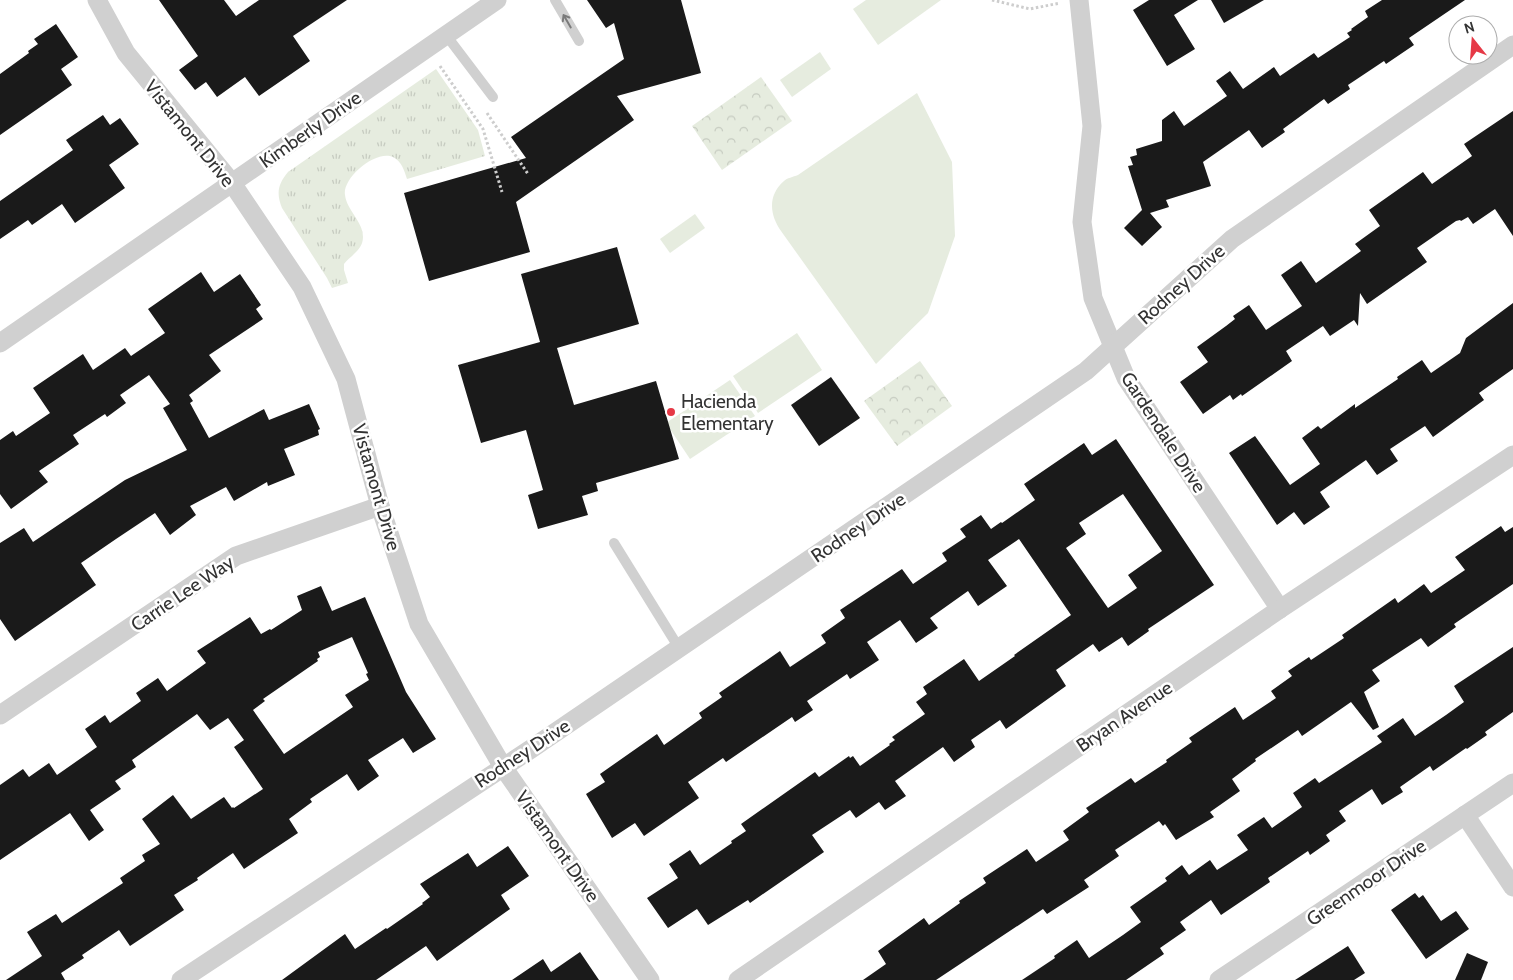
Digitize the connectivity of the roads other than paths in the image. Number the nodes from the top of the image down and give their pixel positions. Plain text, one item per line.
1 (97, 0) edge
2 (497, 0) edge
3 (555, 0) edge
4 (1070, 2) edge
5 (446, 35) junction
6 (579, 41) dead end
7 (1513, 45) edge
8 (493, 97) dead end
9 (232, 183) junction
10 (0, 344) edge
11 (1112, 347) junction
12 (1513, 456) edge
13 (380, 506) junction
14 (614, 543) dead end
15 (1280, 610) junction
16 (679, 648) junction
17 (0, 715) edge
18 (503, 767) junction
19 (1513, 782) edge
20 (1466, 815) junction
21 (1513, 887) edge
22 (1228, 978) edge
23 (181, 980) edge
24 (650, 980) edge
25 (738, 980) edge

1 - 9 street, Vistamont Drive
2 - 5 street, Kimberly Drive
6 -> 3 lane
4 - 11 street, Gardendale Drive
5 - 8 lane
5 - 9 street, Kimberly Drive
7 - 11 street, Rodney Drive
9 - 10 street, Kimberly Drive
9 - 13 street, Vistamont Drive
11 - 15 street, Gardendale Drive
11 - 16 street, Rodney Drive
12 - 15 street, Bryan Avenue
13 - 17 street, Carrie Lee Way
13 - 18 street, Vistamont Drive
14 - 16 lane
15 - 25 street, Bryan Avenue
16 - 18 street, Rodney Drive
18 - 23 street, Rodney Drive
18 - 24 street, Vistamont Drive
19 - 20 street, Greenmoor Drive
20 - 21 street
20 - 22 street, Greenmoor Drive

